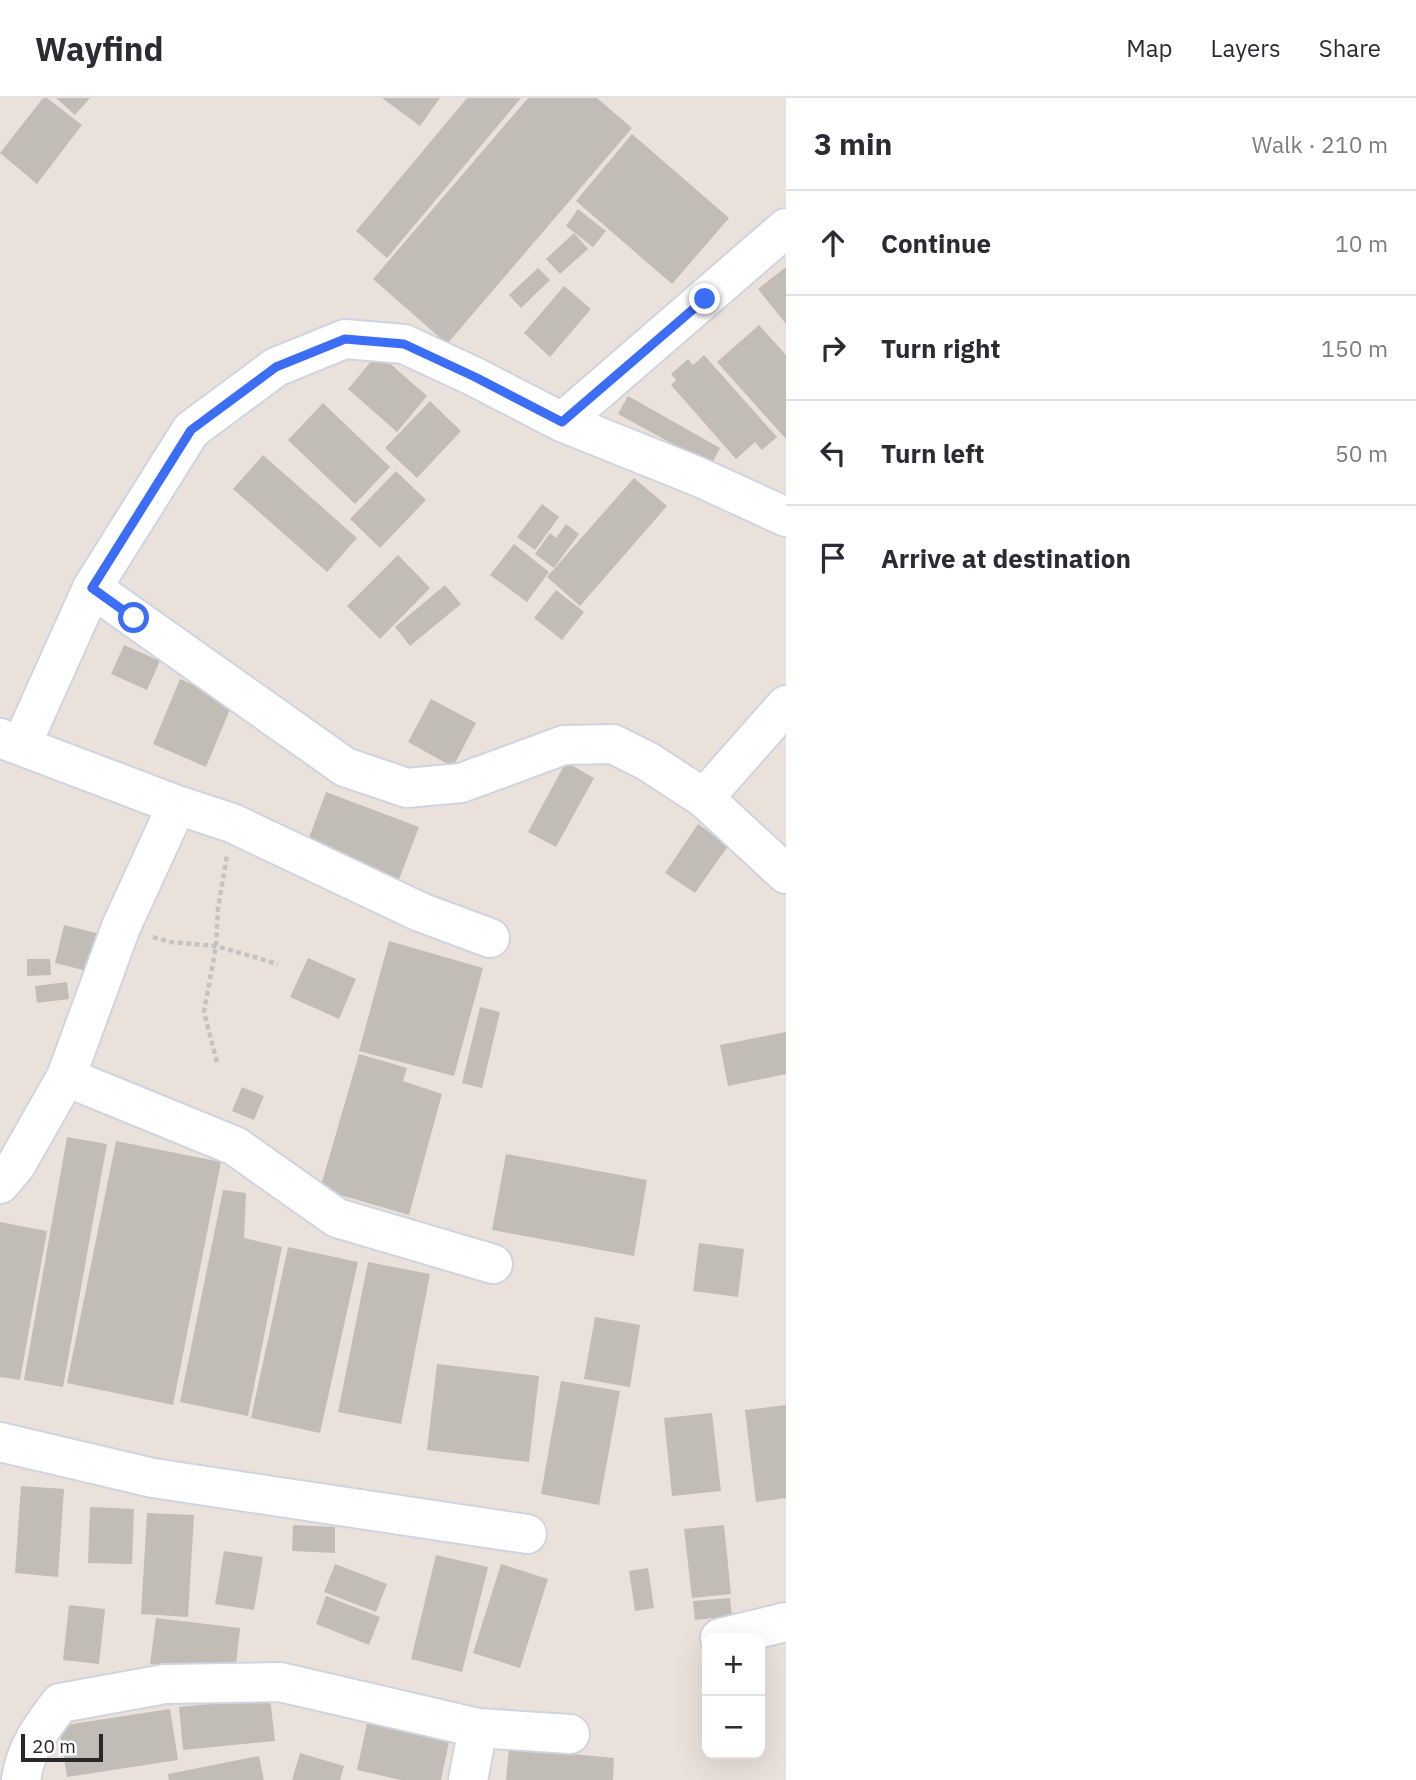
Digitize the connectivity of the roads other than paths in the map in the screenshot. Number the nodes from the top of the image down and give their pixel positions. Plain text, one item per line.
1 (786, 228) edge
2 (562, 422) junction
3 (786, 517) edge
4 (92, 588) junction
5 (786, 705) edge
6 (11, 742) edge
7 (704, 798) junction
8 (177, 805) junction
9 (786, 874) edge
10 (490, 938) dead end
11 (66, 1077) junction
12 (0, 1185) edge
13 (493, 1265) dead end
14 (0, 1442) edge
15 (527, 1534) dead end
16 (786, 1622) edge
17 (741, 1633) edge
18 (478, 1728) junction
19 (570, 1734) dead end
20 (15, 1770) edge
21 (468, 1780) edge

1 - 2 street
2 - 3 street
2 - 4 street
4 - 6 street
4 - 7 street
5 - 7 street
6 - 8 street
7 - 9 street
8 - 10 street
8 - 11 street
11 - 12 street
11 - 13 street
14 - 15 street
16 - 17 street
18 - 19 street
18 - 20 street
18 - 21 street

